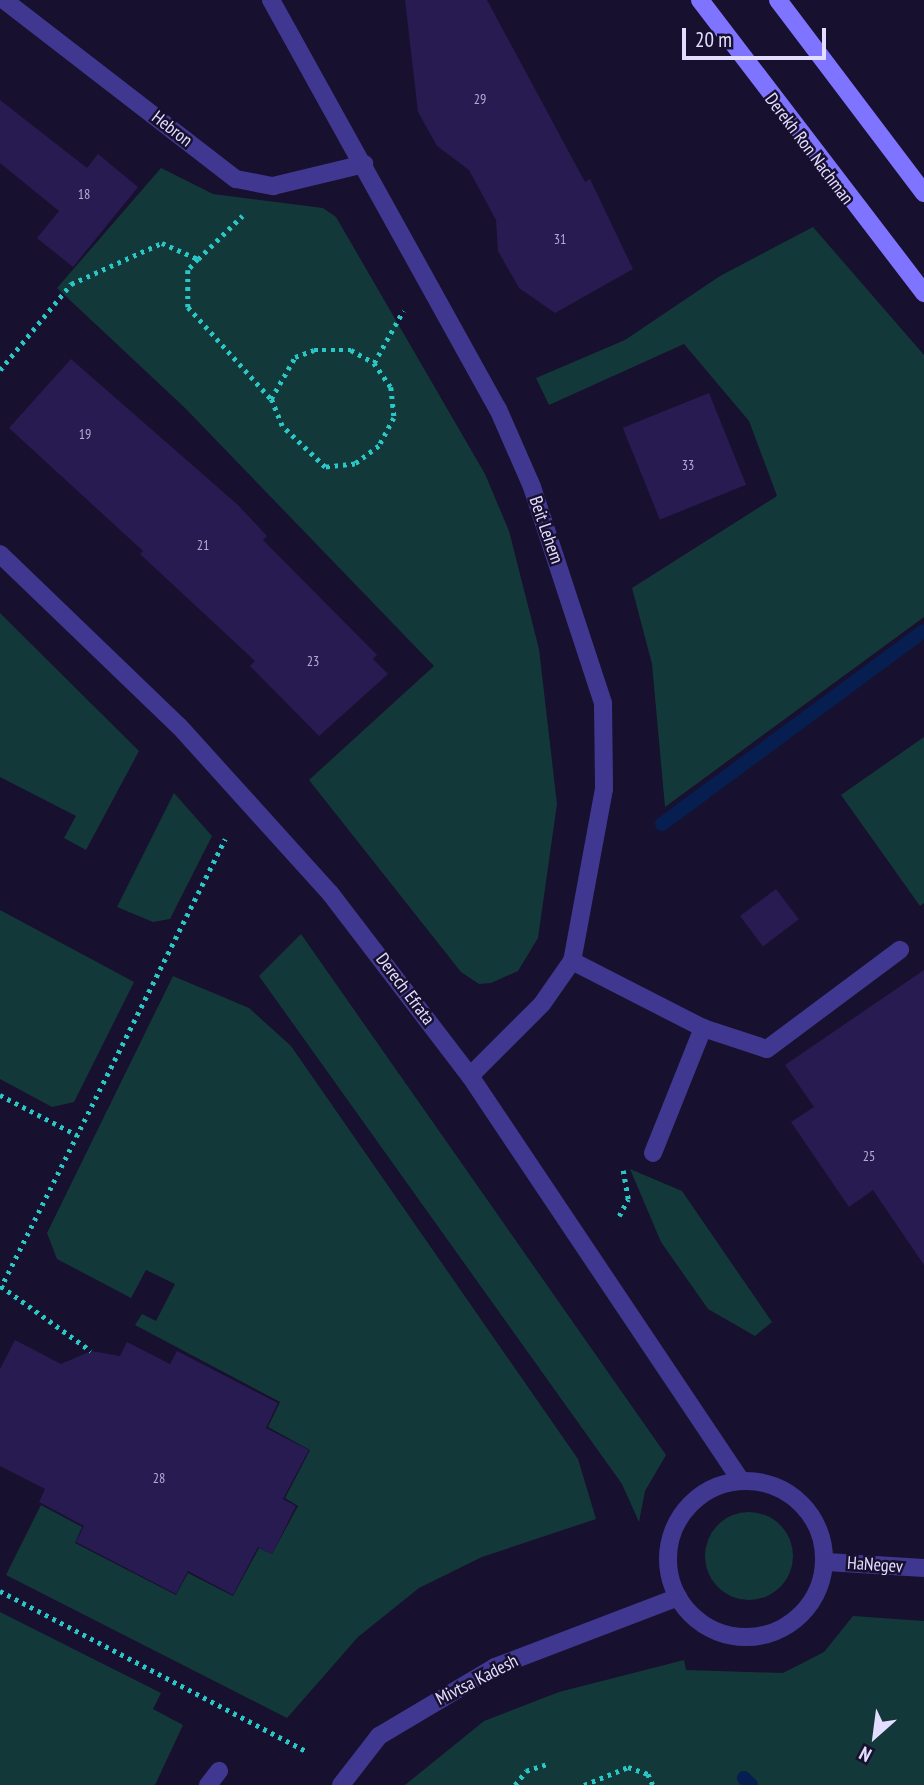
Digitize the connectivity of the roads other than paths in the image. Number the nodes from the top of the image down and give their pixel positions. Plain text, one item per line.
1 (4, 0) edge
2 (271, 0) edge
3 (700, 0) edge
4 (778, 0) edge
5 (364, 164) junction
6 (924, 193) edge
7 (924, 292) edge
8 (0, 554) edge
9 (901, 950) dead end
10 (572, 961) junction
11 (704, 1028) junction
12 (470, 1076) junction
13 (653, 1153) dead end
14 (740, 1480) junction
15 (827, 1562) junction
16 (924, 1568) edge
17 (677, 1597) junction
18 (341, 1785) edge

1 - 5 street, Hebron
2 - 5 street, Beit Lehem
3 - 7 main road, Derekh Ron Nachman
4 - 6 main road
5 - 10 street, Beit Lehem
8 - 12 street, Derech Efrata
9 - 11 street
10 - 11 street
10 - 12 street, Beit Lehem
11 - 13 street
12 - 14 street, Derech Efrata
14 - 15 street
14 - 17 street
15 - 16 street, HaNegev
15 - 17 street
17 - 18 street, Mivtsa Kadesh

